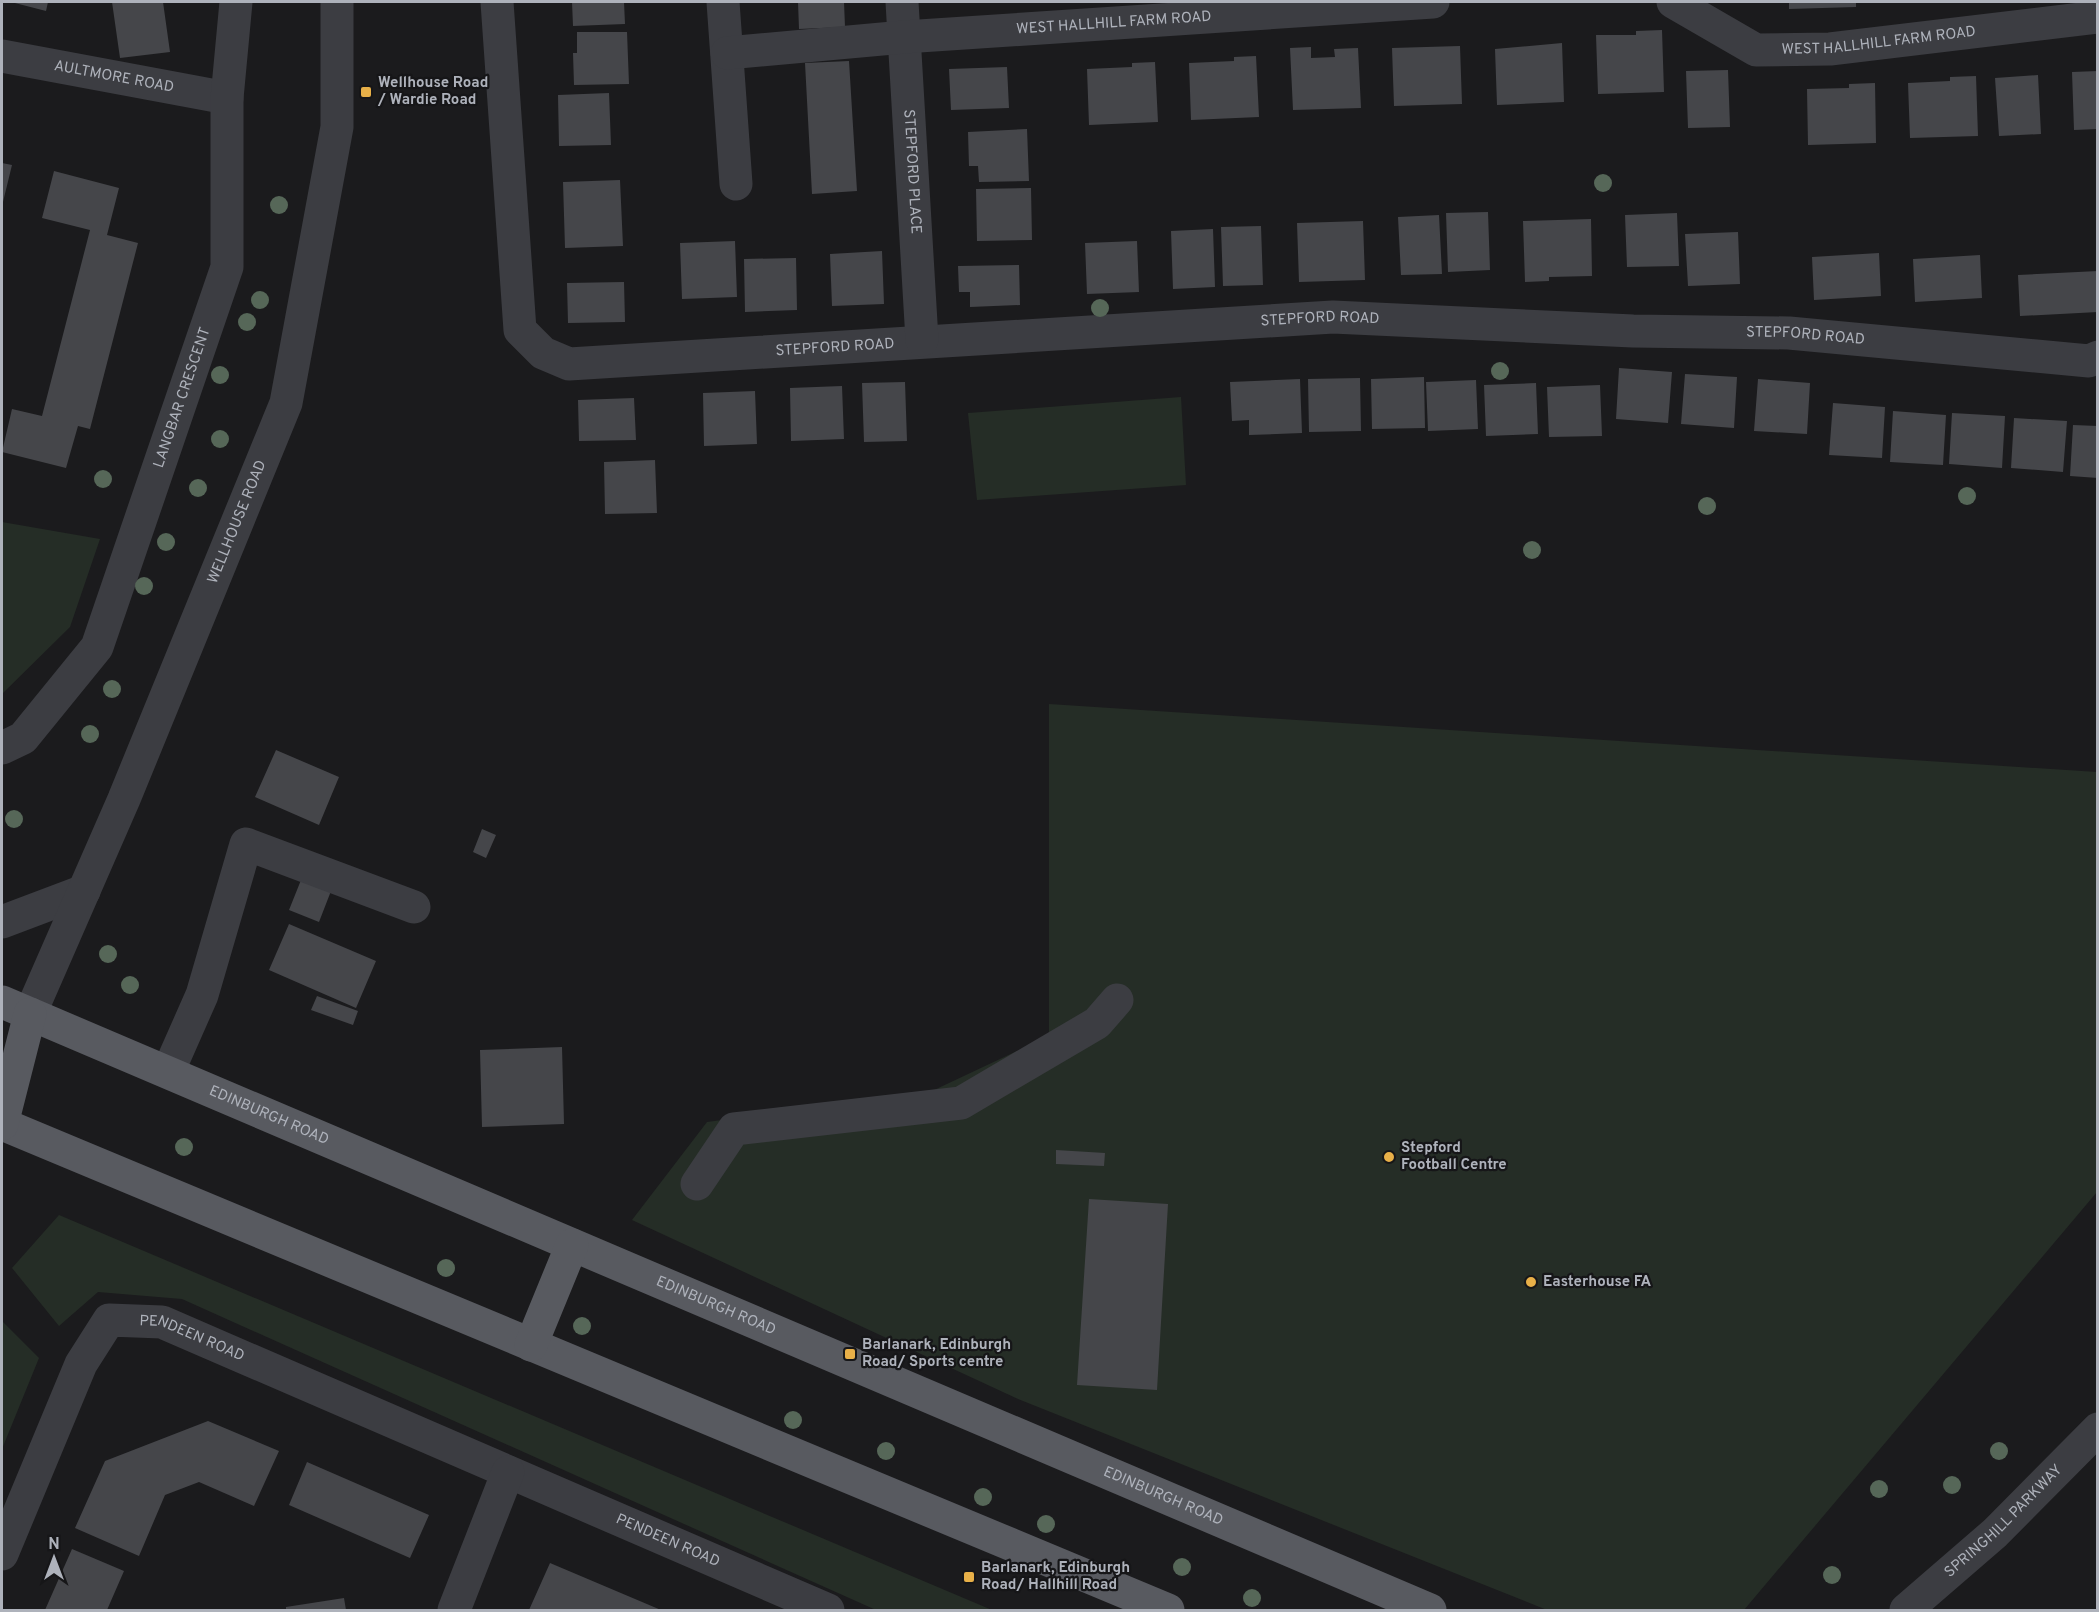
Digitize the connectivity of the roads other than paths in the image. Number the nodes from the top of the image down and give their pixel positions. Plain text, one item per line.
1 (236, 2) edge
2 (338, 2) edge
3 (497, 2) edge
4 (723, 2) edge
5 (902, 2) edge
6 (1433, 2) edge
7 (1673, 2) edge
8 (2097, 17) edge
9 (904, 37) junction
10 (727, 53) junction
11 (2, 56) edge
12 (227, 98) junction
13 (736, 184) dead end
14 (922, 340) junction
15 (2097, 357) edge
16 (2, 748) edge
17 (84, 891) junction
18 (414, 907) dead end
19 (2, 922) edge
20 (1117, 1000) dead end
21 (16, 1008) edge
22 (168, 1072) junction
23 (2, 1125) edge
24 (697, 1184) dead end
25 (572, 1245) junction
26 (531, 1345) junction
27 (2097, 1429) edge
28 (508, 1472) junction
29 (2, 1554) edge
30 (454, 1611) edge
31 (828, 1611) edge
32 (1168, 1611) edge
33 (1430, 1611) edge
34 (1906, 1611) edge

1 - 12 street, LANGBAR CRESCENT
2 - 17 street, WELLHOUSE ROAD
3 - 14 street, STEPFORD ROAD
4 - 10 street
5 - 9 street, STEPFORD PLACE
6 - 9 street, WEST HALLHILL FARM ROAD
7 - 8 street, WEST HALLHILL FARM ROAD
9 - 10 street, WEST HALLHILL FARM ROAD
9 - 14 street, STEPFORD PLACE
10 - 13 street
11 - 12 street, AULTMORE ROAD
12 - 16 street, LANGBAR CRESCENT
14 - 15 street, STEPFORD ROAD
17 - 19 street
17 - 21 street, WELLHOUSE ROAD
18 - 22 street
20 - 24 street
21 - 22 main road, EDINBURGH ROAD
21 - 23 main road
22 - 25 main road, EDINBURGH ROAD
23 - 26 main road
25 - 26 main road
25 - 33 main road, EDINBURGH ROAD
26 - 32 main road
27 - 34 street, SPRINGHILL PARKWAY
28 - 29 street, PENDEEN ROAD
28 - 30 street
28 - 31 street, PENDEEN ROAD

